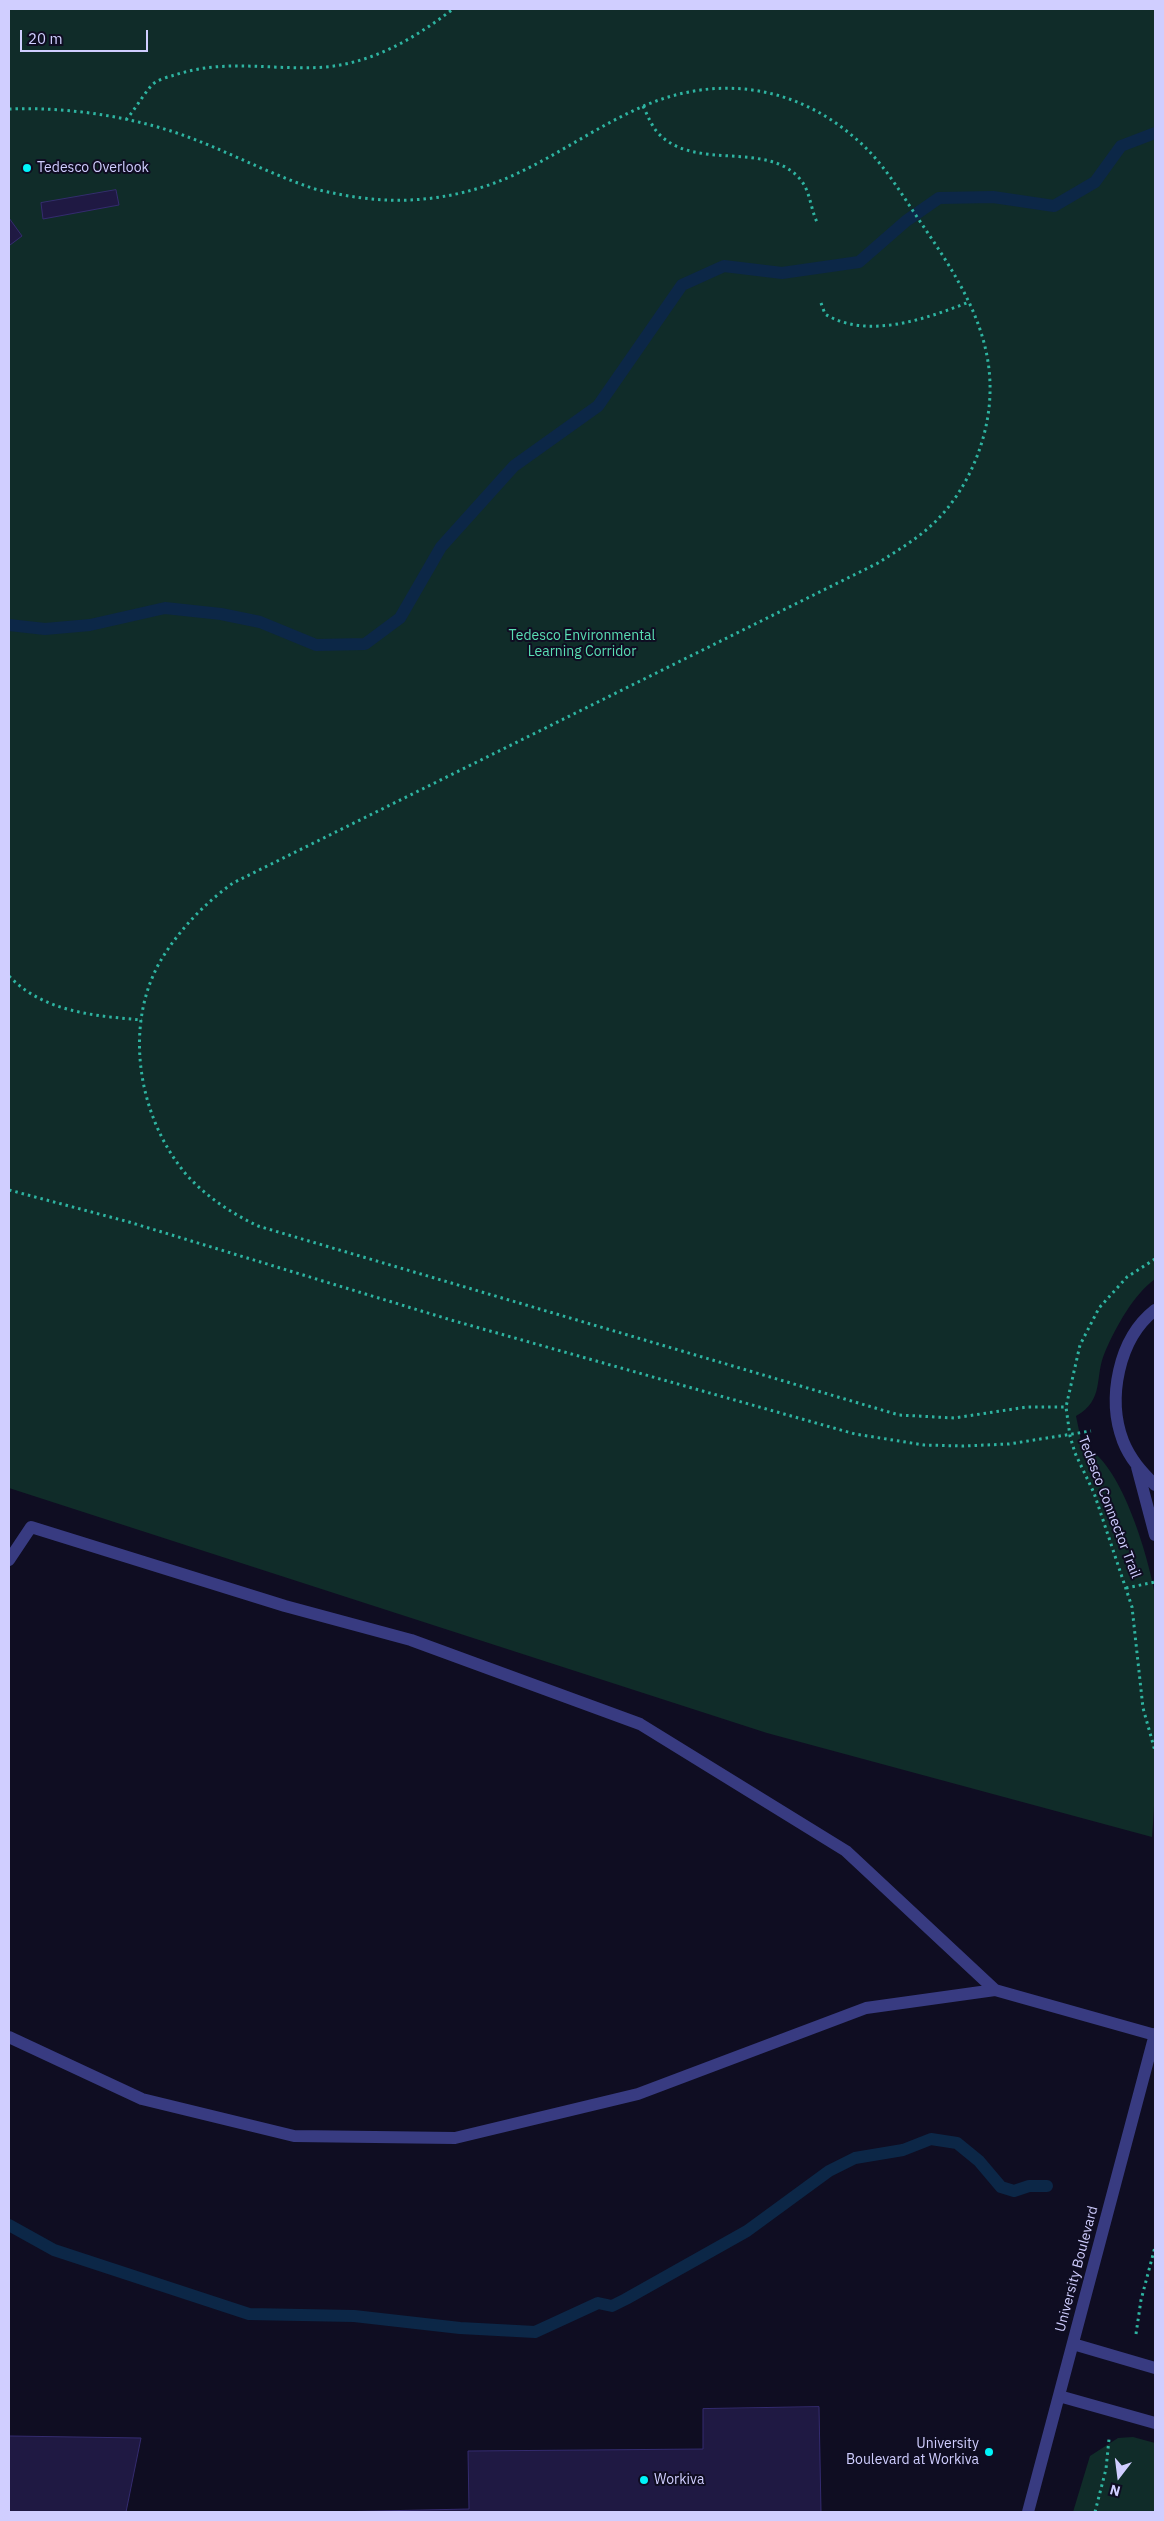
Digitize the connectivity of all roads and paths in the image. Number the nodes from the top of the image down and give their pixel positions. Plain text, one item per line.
1 (453, 9) edge
2 (644, 106) junction
3 (9, 109) edge
4 (126, 120) junction
5 (818, 224) dead end
6 (969, 302) junction
7 (821, 303) dead end
8 (9, 976) edge
9 (142, 1020) junction
10 (9, 1190) edge
11 (1155, 1259) edge
12 (1155, 1310) edge
13 (1066, 1407) junction
14 (1118, 1424) junction
15 (1070, 1436) junction
16 (1137, 1467) junction
17 (1155, 1485) edge
18 (1155, 1535) edge
19 (9, 1560) edge
20 (1155, 1582) edge
21 (1126, 1588) junction
22 (1155, 1751) edge
23 (995, 1990) junction
24 (1155, 2035) edge
25 (9, 2037) edge
26 (1155, 2247) edge
27 (1137, 2330) dead end
28 (1073, 2344) junction
29 (1155, 2368) edge
30 (1059, 2396) junction
31 (1155, 2423) edge
32 (1108, 2444) dead end
33 (1028, 2512) edge
34 (1095, 2512) edge

1 - 4 path
2 - 4 path
2 - 5 path
2 - 6 path
3 - 4 path
6 - 7 path
6 - 9 path
8 - 9 path
9 - 13 path
10 - 15 path
11 - 13 path
12 - 14 street
13 - 15 path, Tedesco Connector Trail
14 - 15 path
14 - 16 street
15 - 21 path, Tedesco Connector Trail
16 - 17 street
16 - 18 street
19 - 23 street
20 - 21 path, Tedesco Connector Trail
21 - 22 path
23 - 24 street
23 - 25 street
24 - 28 street, University Boulevard
26 - 27 path
28 - 29 street
28 - 30 street, University Boulevard
30 - 31 street
30 - 33 street, University Boulevard
32 - 34 path

